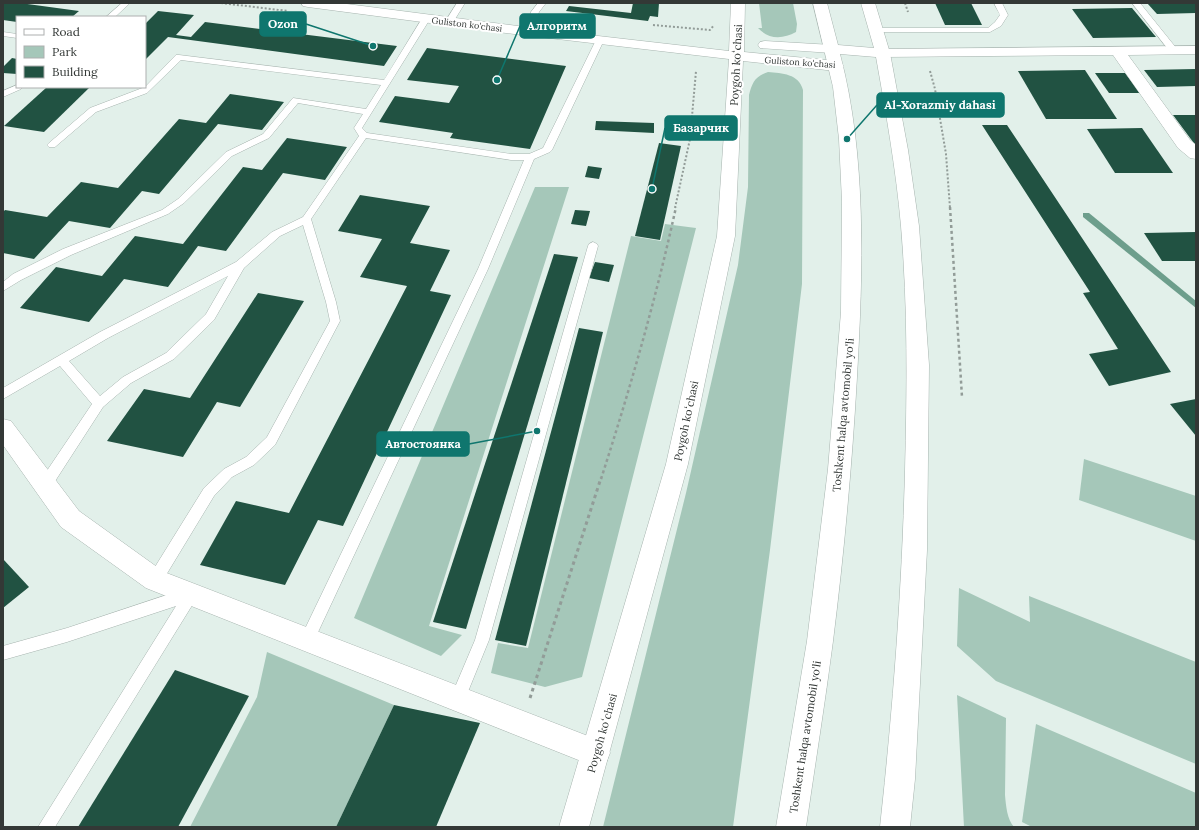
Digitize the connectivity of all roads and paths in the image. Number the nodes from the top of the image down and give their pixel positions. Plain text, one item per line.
1 (126, 3) edge
2 (308, 3) edge
3 (403, 3) edge
4 (542, 3) edge
5 (738, 3) edge
6 (820, 3) edge
7 (868, 3) edge
8 (905, 3) edge
9 (998, 3) edge
10 (1136, 3) edge
11 (459, 6) edge
12 (490, 13) dead end
13 (111, 16) edge
14 (526, 17) joint
15 (426, 19) junction
16 (548, 20) dead end
17 (449, 22) junction
18 (876, 30) junction
19 (600, 31) junction
20 (915, 31) junction
21 (3, 34) edge
22 (659, 34) dead end
23 (16, 36) edge
24 (737, 50) junction
25 (1196, 50) edge
26 (1174, 51) junction
27 (1118, 52) junction
28 (883, 53) junction
29 (924, 53) junction
30 (834, 58) junction
31 (695, 65) dead end
32 (386, 83) junction
33 (16, 88) edge
34 (3, 94) edge
35 (368, 112) junction
36 (364, 135) junction
37 (52, 145) dead end
38 (1196, 154) edge
39 (530, 157) junction
40 (306, 219) junction
41 (593, 246) dead end
42 (240, 265) junction
43 (3, 287) edge
44 (62, 360) junction
45 (3, 394) edge
46 (962, 397) dead end
47 (99, 404) junction
48 (3, 428) edge
49 (45, 485) junction
50 (155, 580) junction
51 (191, 594) junction
52 (307, 640) junction
53 (3, 653) edge
54 (458, 699) junction
55 (522, 724) junction
56 (596, 753) junction
57 (46, 827) edge
58 (574, 827) edge
59 (791, 827) edge
60 (895, 827) edge

1 - 13 lane
2 - 15 main road, Guliston ko'chasi
3 - 11 main road, Guliston ko'chasi
4 - 14 lane
5 - 24 main road, Poygoh koʻchasi
6 - 30 main road, Toshkent halqa avtomobil yo'li
7 - 18 main road
8 - 20 path
9 - 20 lane
10 - 26 lane
11 - 12 main road, Guliston ko'chasi
11 - 17 lane
14 - 16 main road
15 - 17 main road, Guliston ko'chasi
15 - 32 lane
17 - 19 main road, Guliston ko'chasi
18 - 20 lane
18 - 28 main road
19 - 24 main road, Guliston ko'chasi
19 - 39 lane
21 - 23 lane
22 - 24 main road, Guliston ko'chasi
24 - 30 main road, Guliston ko'chasi
24 - 56 main road, Poygoh koʻchasi
25 - 26 main road, Guliston ko'chasi
26 - 27 main road, Guliston ko'chasi
27 - 29 main road, Guliston ko'chasi
27 - 38 main road
28 - 29 main road, Guliston ko'chasi
28 - 30 main road, Guliston ko'chasi
28 - 60 main road
29 - 46 path
30 - 59 main road, Toshkent halqa avtomobil yo'li
31 - 55 path
32 - 35 lane
32 - 37 lane
33 - 34 lane
35 - 36 lane
35 - 43 lane
36 - 39 lane
36 - 40 lane
39 - 52 lane
40 - 42 lane
40 - 50 lane
41 - 54 lane
42 - 44 lane
42 - 47 lane
44 - 45 lane
44 - 47 lane
47 - 49 lane
48 - 49 main road
49 - 50 main road
50 - 51 main road
51 - 52 main road
51 - 53 lane
51 - 57 lane
52 - 54 main road
54 - 55 main road
55 - 56 main road
56 - 58 main road, Poygoh koʻchasi

